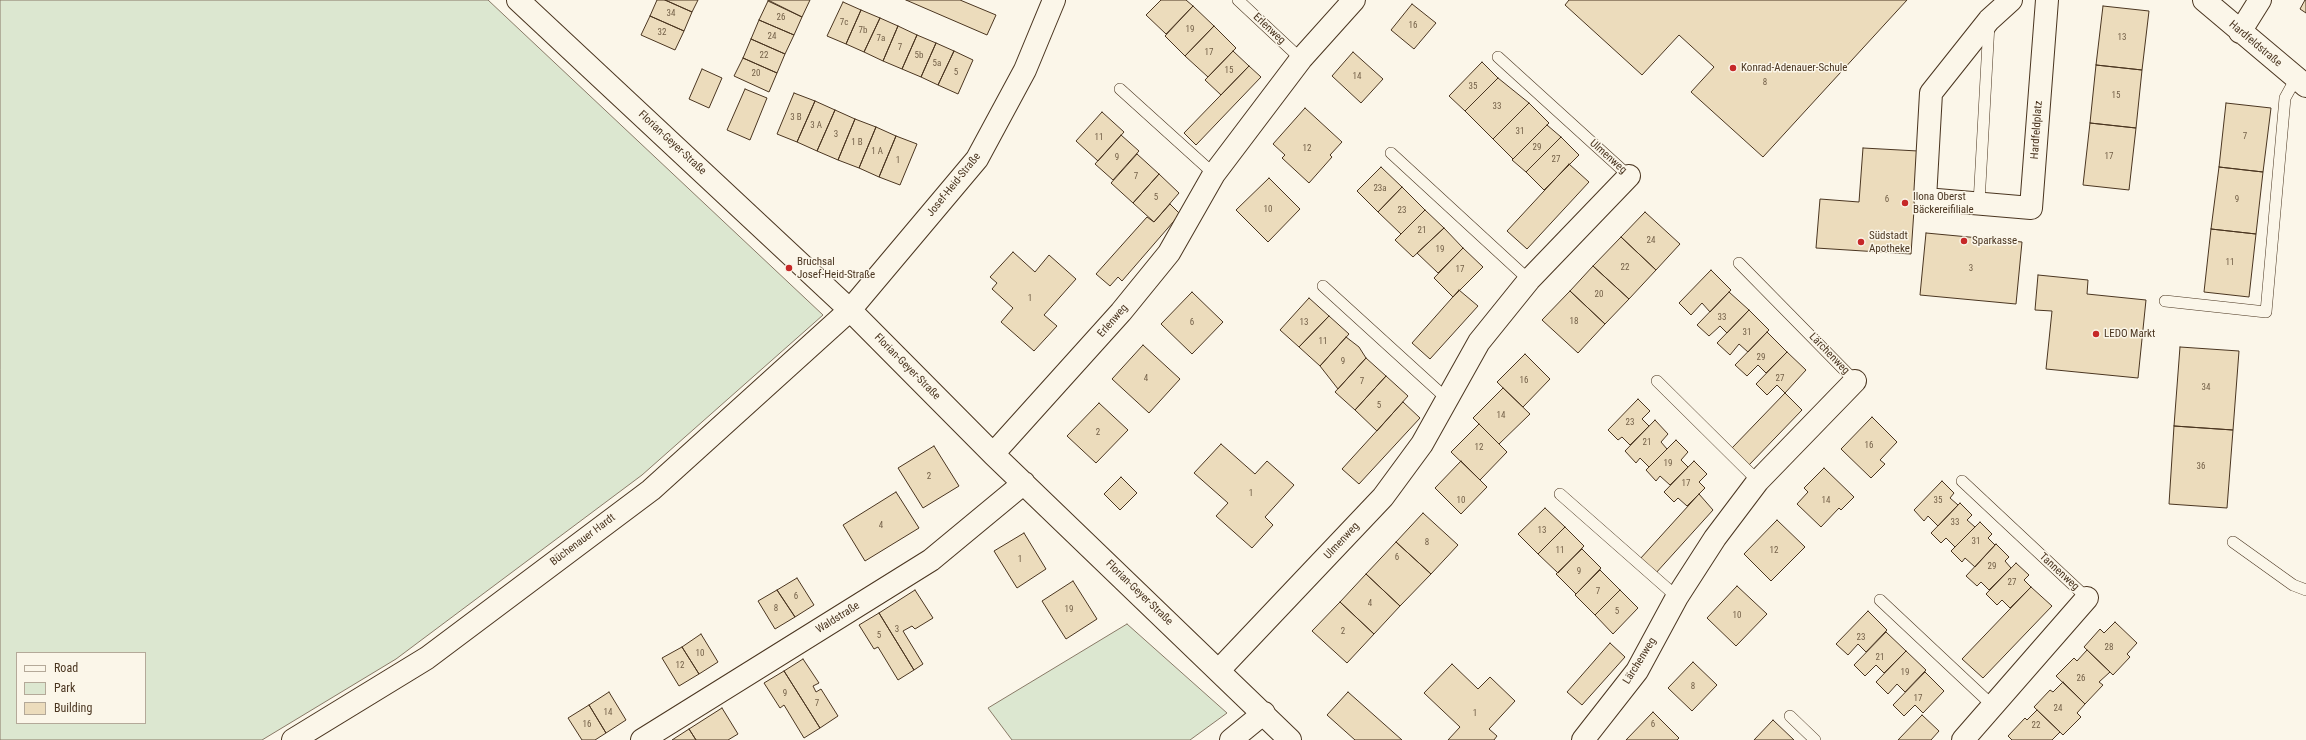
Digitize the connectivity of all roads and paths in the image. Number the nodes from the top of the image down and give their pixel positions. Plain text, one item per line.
1 (518, 0) edge
2 (1054, 0) edge
3 (1238, 0) edge
4 (1354, 0) edge
5 (2011, 0) edge
6 (2047, 0) edge
7 (2204, 0) edge
8 (2260, 0) edge
9 (1989, 20) junction
10 (2240, 32) junction
11 (1498, 57) dead end
12 (1301, 59) junction
13 (2301, 82) edge
14 (1120, 89) dead end
15 (1391, 153) dead end
16 (1214, 174) junction
17 (1629, 176) joint
18 (1979, 203) junction
19 (1740, 263) dead end
20 (1529, 280) junction
21 (1323, 286) dead end
22 (2165, 301) dead end
23 (850, 310) junction
24 (1657, 380) dead end
25 (1855, 380) joint
26 (1446, 398) junction
27 (993, 454) junction
28 (1962, 480) dead end
29 (1758, 481) junction
30 (1024, 483) junction
31 (1560, 494) dead end
32 (2233, 542) dead end
33 (2306, 590) edge
34 (1677, 597) junction
35 (2087, 598) joint
36 (1880, 600) dead end
37 (1219, 670) junction
38 (1993, 706) junction
39 (1264, 713) junction
40 (1790, 716) dead end
41 (293, 740) edge
42 (642, 740) edge
43 (1231, 740) edge
44 (1290, 740) edge
45 (1583, 740) edge
46 (1816, 740) edge
47 (1963, 740) edge

1 - 23 street, Florian-Geyer-Straße
2 - 23 street, Josef-Heid-Straße
3 - 12 lane, Erlenweg
4 - 12 street, Erlenweg
5 - 9 street, Hardfeldplatz
6 - 18 street, Hardfeldplatz
7 - 10 street, Hardfeldstraße
8 - 10 street
9 - 18 lane
9 - 18 street, Hardfeldplatz
10 - 13 street, Hardfeldstraße
11 - 17 lane, Ulmenweg
12 - 16 street, Erlenweg
13 - 22 lane
14 - 16 lane
15 - 20 lane
16 - 27 street, Erlenweg
17 - 20 street, Ulmenweg
19 - 25 lane, Lärchenweg
20 - 26 street, Ulmenweg
21 - 26 lane
23 - 27 street, Florian-Geyer-Straße
23 - 41 street, Büchenauer Hardt
24 - 29 lane
25 - 29 street, Lärchenweg
26 - 37 street, Ulmenweg
27 - 30 street, Florian-Geyer-Straße
28 - 35 lane, Tannenweg
29 - 34 street, Lärchenweg
30 - 37 street, Florian-Geyer-Straße
30 - 42 street, Waldstraße
31 - 34 lane
32 - 33 lane
34 - 45 street, Lärchenweg
35 - 38 street, Tannenweg
36 - 38 lane
37 - 39 street, Florian-Geyer-Straße
38 - 47 street, Tannenweg
39 - 43 street
39 - 44 street, Florian-Geyer-Straße
40 - 46 lane

